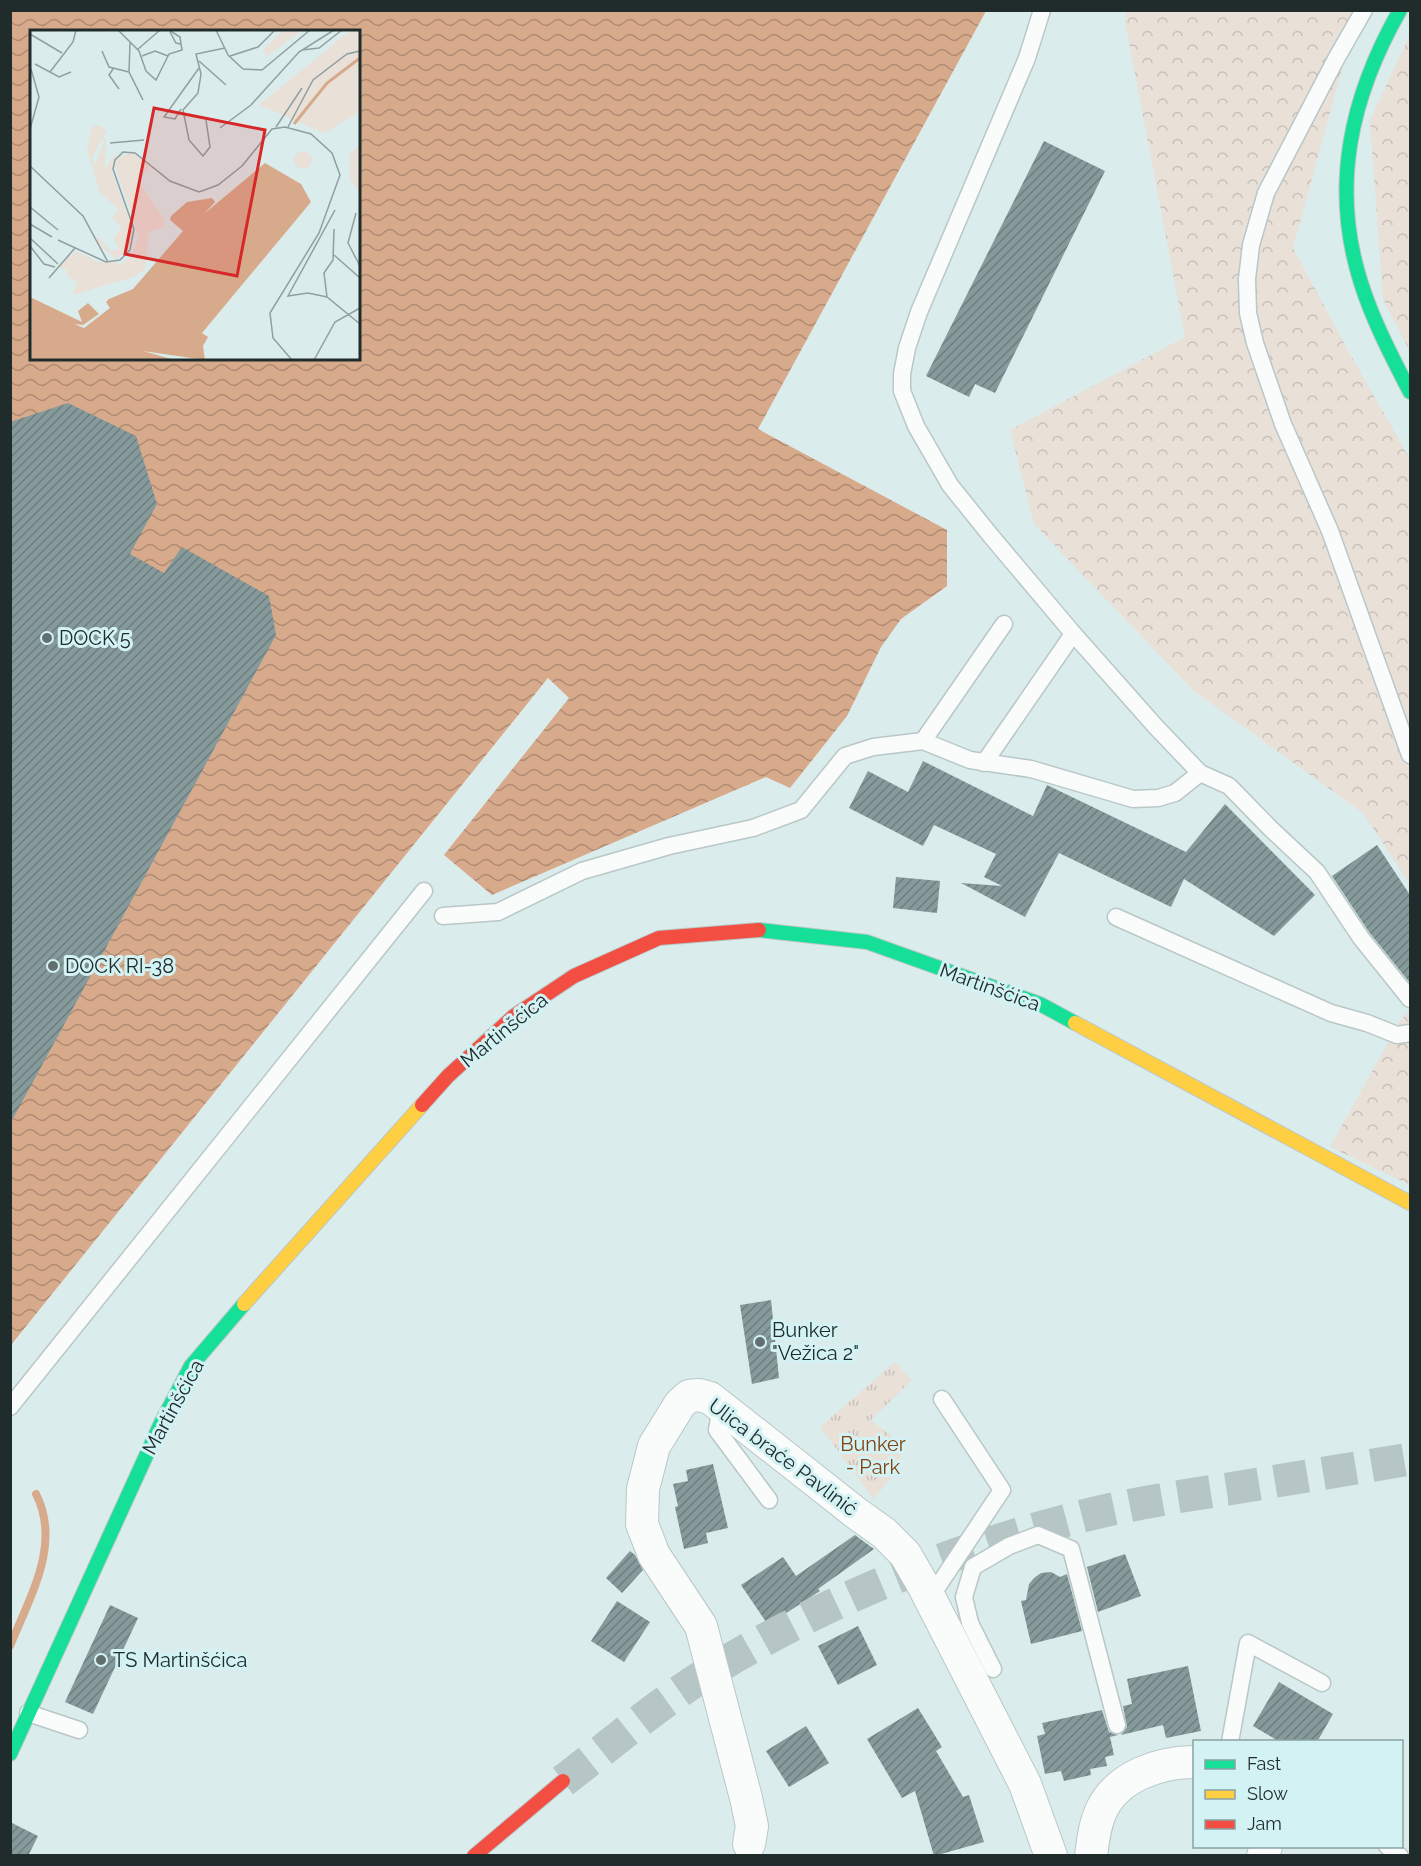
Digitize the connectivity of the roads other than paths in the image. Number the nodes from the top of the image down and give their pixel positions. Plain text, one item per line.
1 (1042, 10) edge
2 (1364, 10) edge
3 (1400, 10) edge
4 (1410, 392) edge
5 (1004, 624) dead end
6 (1073, 634) junction
7 (923, 741) junction
8 (1410, 755) edge
9 (984, 763) junction
10 (1200, 773) junction
11 (424, 891) dead end
12 (443, 916) dead end
13 (1116, 917) dead end
14 (1410, 999) edge
15 (1410, 1033) edge
16 (1410, 1203) edge
17 (942, 1399) dead end
18 (10, 1407) edge
19 (722, 1407) junction
20 (769, 1500) dead end
21 (964, 1598) junction
22 (936, 1610) junction
23 (993, 1669) dead end
24 (1322, 1683) dead end
25 (28, 1713) junction
26 (1117, 1725) dead end
27 (79, 1730) dead end
28 (1230, 1740) edge
29 (10, 1754) edge
30 (1193, 1762) edge
31 (563, 1781) tunnel mouth
32 (749, 1844) dead end
33 (474, 1856) edge
34 (1051, 1856) edge
35 (1091, 1856) edge

1 - 6 lane
2 - 8 lane
3 - 4 main road
5 - 7 lane
6 - 9 lane
6 - 10 lane
7 - 9 lane
7 - 12 lane
9 - 10 lane
10 - 14 lane
11 - 18 lane
13 - 15 lane
16 - 25 main road, Martinšćica
17 - 22 lane
19 - 20 lane
19 - 22 street, Ulica braće Pavlinić
19 - 32 street, Ulica braće Pavlinić
21 - 22 lane
21 - 23 lane
21 - 26 lane
22 - 34 street, Ulica braće Pavlinić
24 - 28 lane
25 - 27 lane
25 - 29 main road, Martinšćica
30 - 35 street
31 - 33 main road

